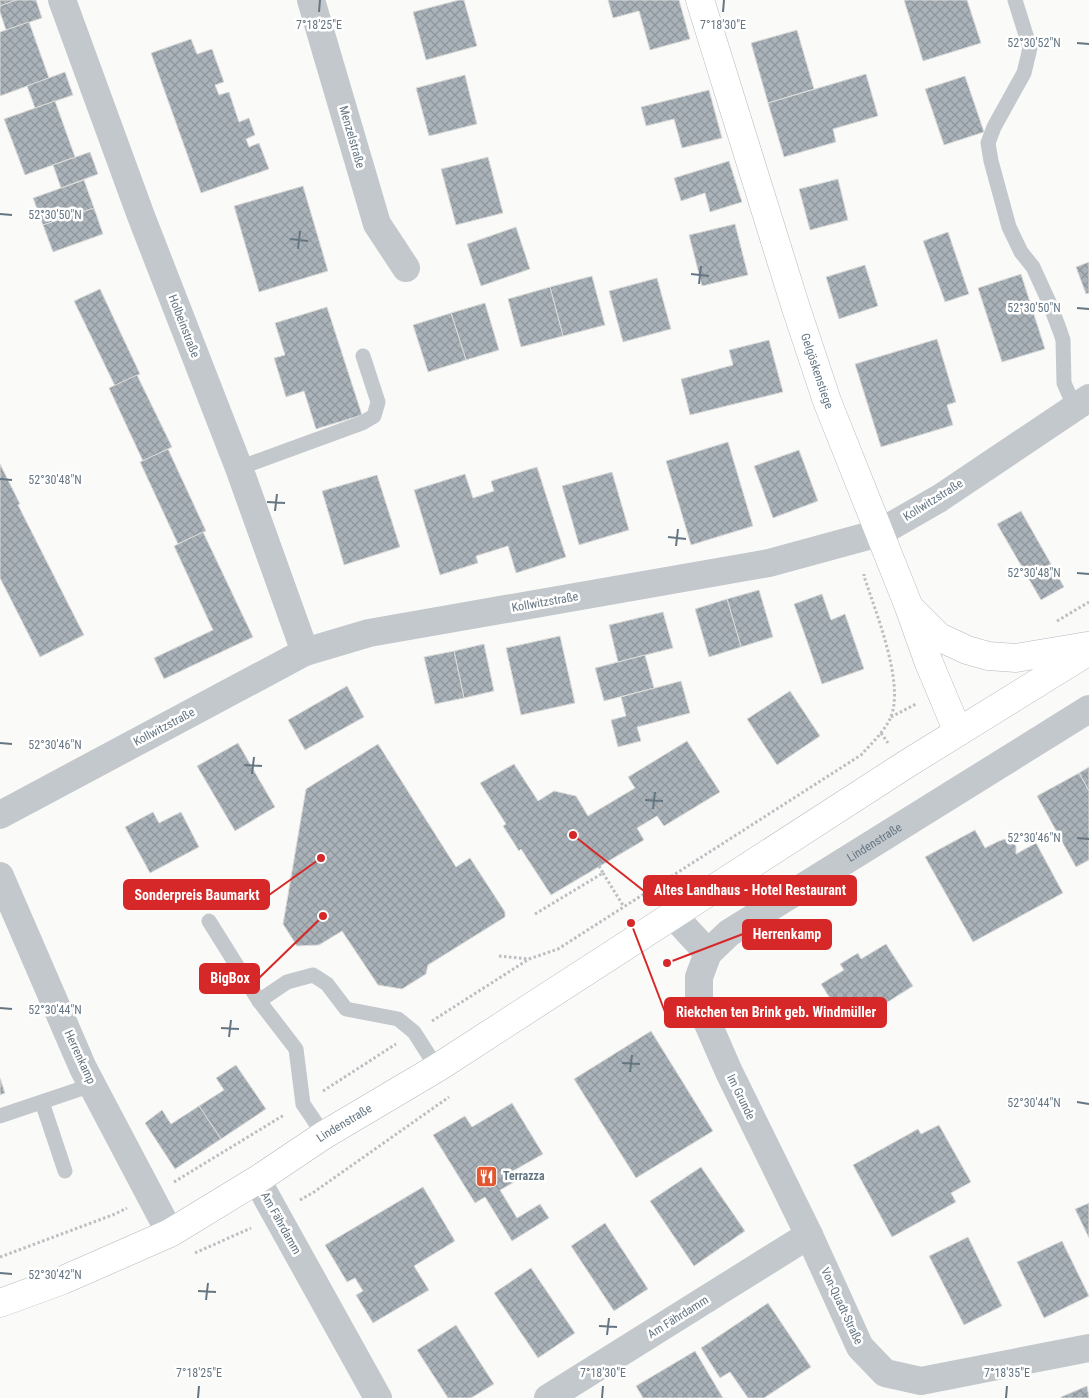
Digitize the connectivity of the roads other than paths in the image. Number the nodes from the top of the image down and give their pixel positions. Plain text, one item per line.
1 (62, 0) edge
2 (312, 0) edge
3 (700, 0) edge
4 (1015, 0) edge
5 (406, 268) dead end
6 (363, 356) dead end
7 (1082, 403) edge
8 (239, 468) junction
9 (879, 533) junction
10 (909, 607) junction
11 (1089, 646) edge
12 (1089, 651) edge
13 (305, 652) junction
14 (1089, 709) edge
15 (958, 732) junction
16 (0, 815) edge
17 (0, 876) edge
18 (673, 915) junction
19 (209, 921) dead end
20 (708, 953) junction
21 (259, 1002) junction
22 (437, 1068) junction
23 (92, 1085) junction
24 (42, 1102) junction
25 (0, 1116) edge
26 (324, 1135) junction
27 (64, 1171) dead end
28 (257, 1180) junction
29 (170, 1233) junction
30 (809, 1235) junction
31 (0, 1303) edge
32 (1089, 1348) edge
33 (378, 1398) edge
34 (548, 1398) edge

1 - 8 street, Holbeinstraße
2 - 5 street, Menzelstraße
3 - 9 main road, Gelgöskenstiege
4 - 7 lane
6 - 8 lane
7 - 9 street, Kollwitzstraße
8 - 13 street, Holbeinstraße
9 - 10 main road, Gelgöskenstiege
9 - 13 street, Kollwitzstraße
10 - 11 main road
10 - 15 main road, Gelgöskenstiege
12 - 15 main road, Lindenstraße
13 - 16 street, Kollwitzstraße
14 - 20 street, Lindenstraße
15 - 18 main road, Lindenstraße
17 - 23 street, Herrenkamp
18 - 20 street
18 - 22 main road, Lindenstraße
19 - 21 lane
20 - 30 street, Im Grunde
21 - 22 lane
21 - 26 lane
22 - 26 main road, Lindenstraße
23 - 24 lane
23 - 29 street, Herrenkamp
24 - 25 lane
24 - 27 lane
26 - 28 main road, Lindenstraße
28 - 29 main road, Lindenstraße
28 - 33 street, Am Fährdamm
29 - 31 main road, Lindenstraße
30 - 32 street, Von-Quadt-Straße
30 - 34 street, Am Fährdamm

